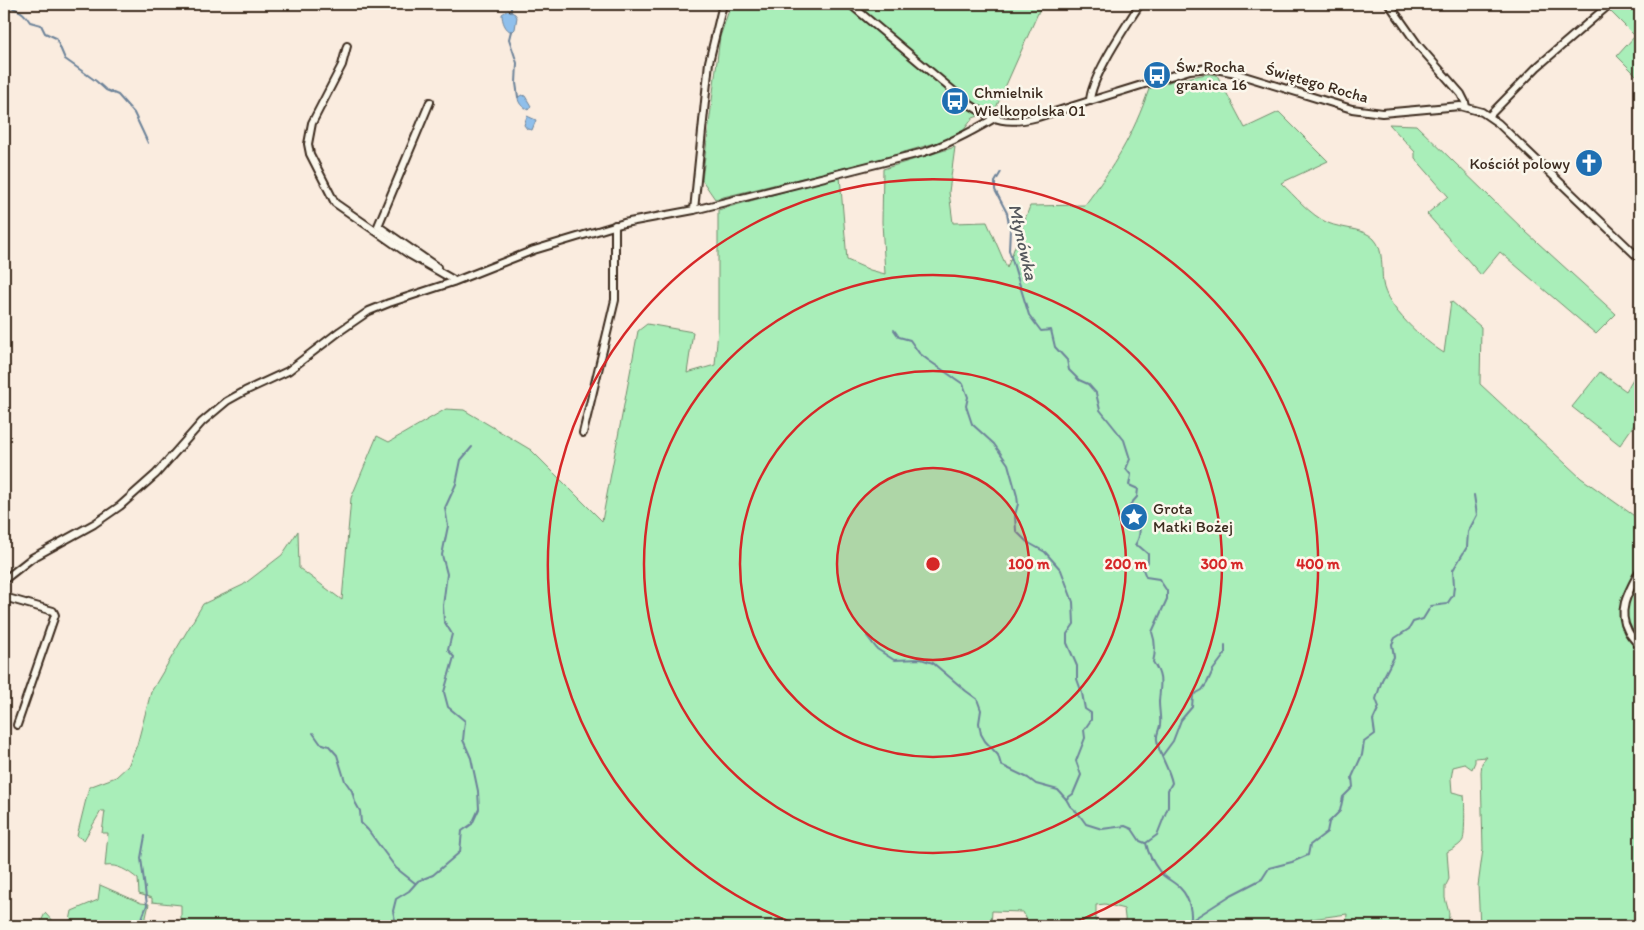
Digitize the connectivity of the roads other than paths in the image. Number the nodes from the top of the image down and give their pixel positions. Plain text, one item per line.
1 (723, 4) edge
2 (850, 4) edge
3 (1140, 4) edge
4 (1389, 4) edge
5 (1610, 4) edge
6 (347, 46) dead end
7 (1090, 101) junction
8 (430, 102) dead end
9 (1466, 107) junction
10 (1489, 116) junction
11 (993, 118) junction
12 (694, 210) junction
13 (615, 225) junction
14 (1640, 259) edge
15 (452, 280) junction
16 (584, 433) dead end
17 (1640, 570) edge
18 (4, 580) edge
19 (4, 597) edge
20 (1640, 647) edge
21 (17, 725) dead end

1 - 12 street
2 - 11 street
3 - 7 street
4 - 9 street
5 - 10 street
6 - 15 street
7 - 9 street, Świętego Rocha
7 - 11 street, Świętego Rocha
8 - 15 street
9 - 10 street, Świętego Rocha
10 - 14 street, Świętego Rocha
11 - 12 street
12 - 13 street
13 - 15 street
13 - 16 street
15 - 18 street
17 - 20 street
19 - 21 street

